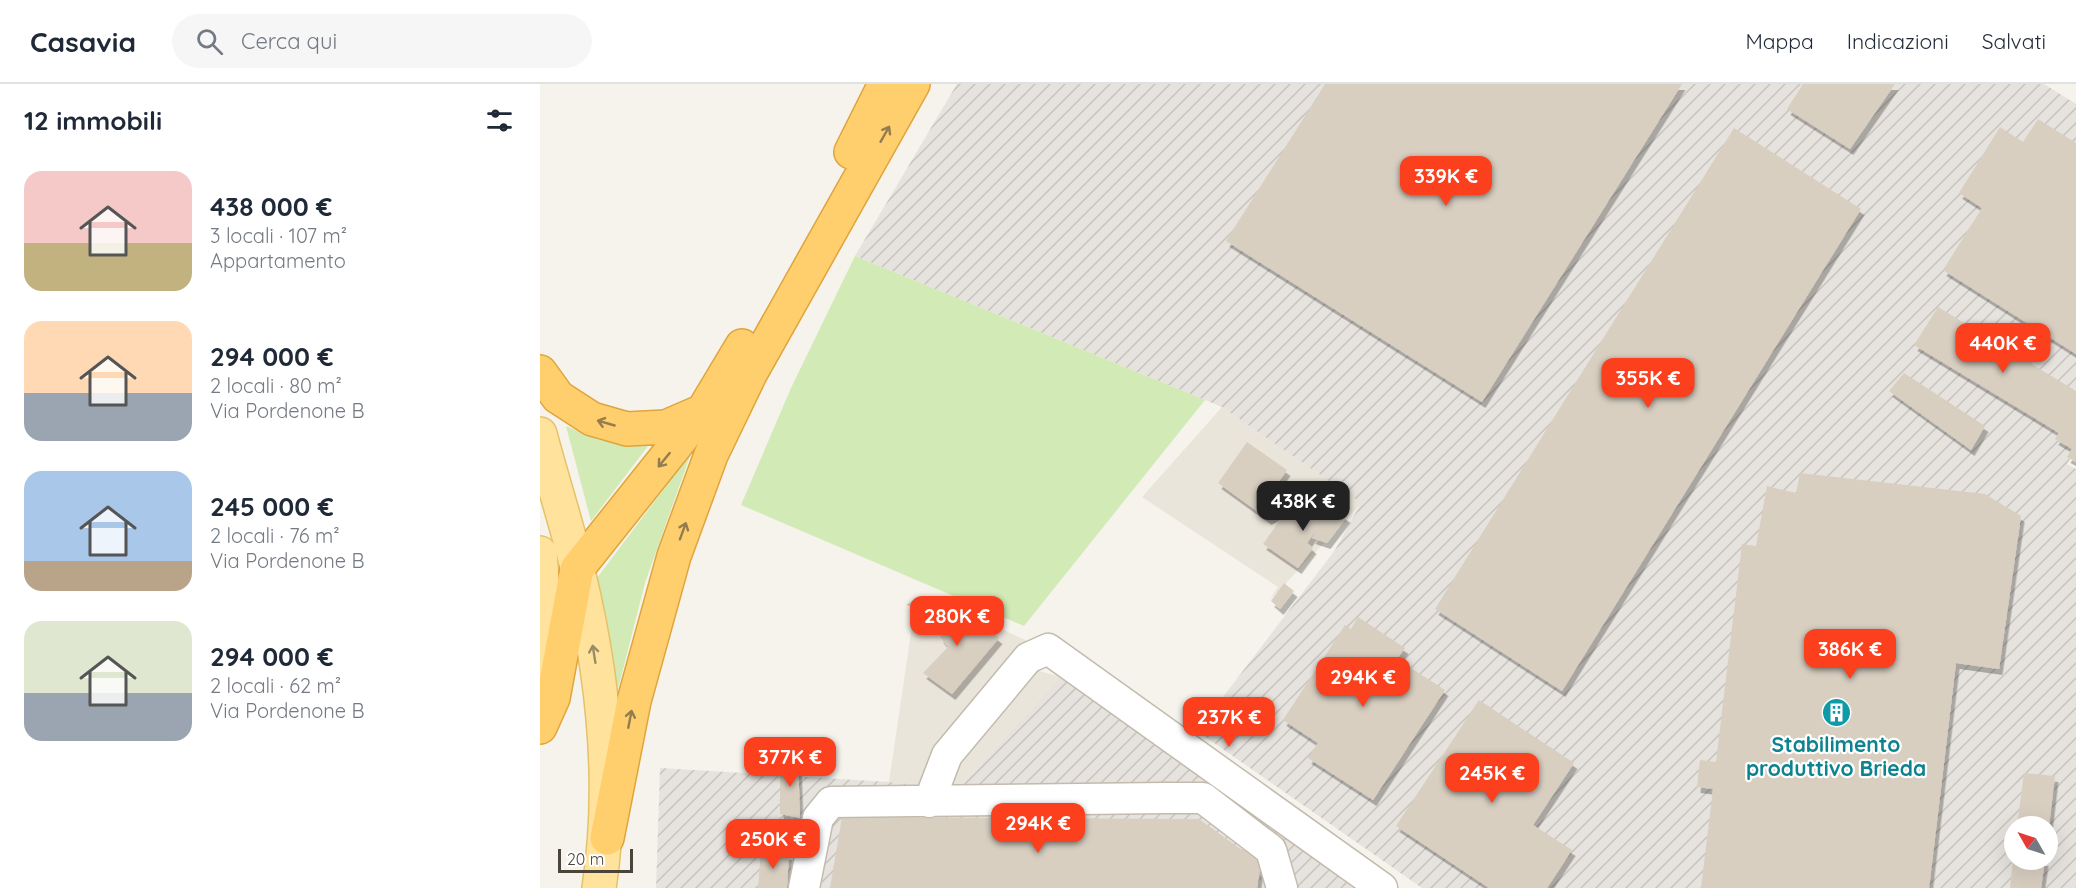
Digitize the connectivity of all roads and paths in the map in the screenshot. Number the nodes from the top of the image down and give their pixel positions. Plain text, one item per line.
1 (885, 84) edge
2 (914, 84) edge
3 (540, 372) edge
4 (703, 411) junction
5 (540, 434) edge
6 (540, 553) edge
7 (577, 569) junction
8 (540, 703) edge
9 (540, 727) edge
10 (929, 802) junction
11 (607, 838) junction
12 (599, 888) edge
13 (804, 888) edge
14 (1282, 888) edge
15 (1382, 888) edge

1 - 4 highway
11 -> 2 highway
4 -> 3 highway
4 -> 7 highway
5 - 7 main road
6 - 8 main road
7 - 9 highway
11 -> 7 main road
10 - 13 street
10 - 14 street
10 - 15 street
11 - 12 main road

